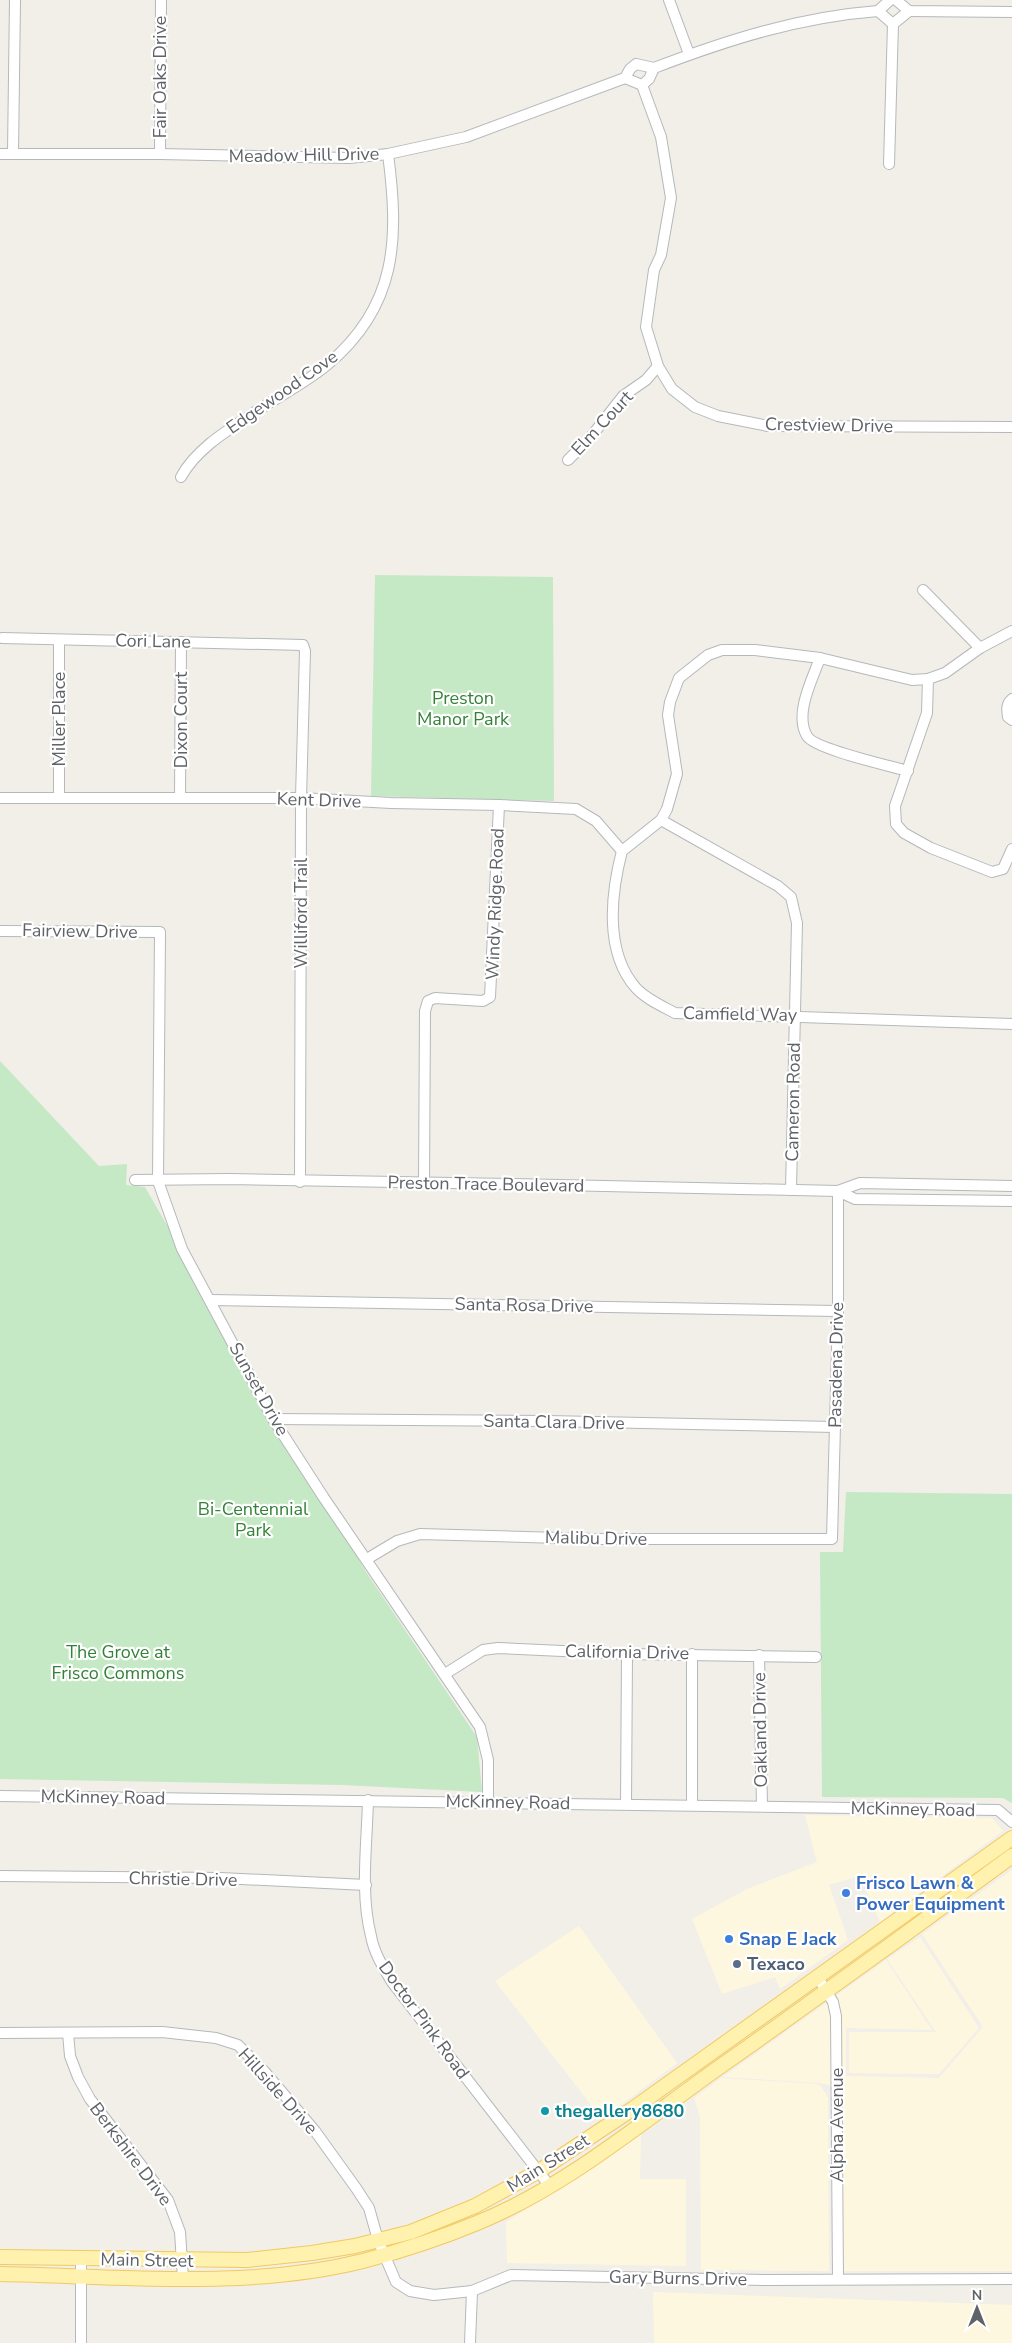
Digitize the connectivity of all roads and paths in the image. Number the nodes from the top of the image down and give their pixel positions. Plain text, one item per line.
1 (16, 0) edge
2 (161, 0) edge
3 (669, 0) edge
4 (890, 0) edge
5 (896, 0) edge
6 (878, 11) junction
7 (909, 11) junction
8 (1012, 12) edge
9 (892, 24) junction
10 (689, 54) junction
11 (654, 68) junction
12 (625, 78) junction
13 (642, 85) junction
14 (13, 153) junction
15 (0, 154) edge
16 (160, 154) junction
17 (388, 154) junction
18 (889, 164) dead end
19 (658, 366) junction
20 (1012, 426) edge
21 (568, 460) dead end
22 (181, 477) dead end
23 (923, 590) dead end
24 (1012, 631) edge
25 (2, 638) dead end
26 (59, 640) junction
27 (181, 642) junction
28 (303, 645) joint
29 (980, 648) junction
30 (820, 658) junction
31 (928, 679) junction
32 (1012, 699) edge
33 (1012, 720) edge
34 (908, 771) junction
35 (0, 798) edge
36 (59, 798) junction
37 (180, 798) junction
38 (301, 798) junction
39 (499, 805) junction
40 (661, 820) junction
41 (1012, 849) edge
42 (622, 850) junction
43 (0, 931) edge
44 (160, 932) joint
45 (794, 1015) junction
46 (1012, 1024) edge
47 (135, 1180) dead end
48 (158, 1181) junction
49 (300, 1182) junction
50 (424, 1183) junction
51 (1012, 1186) edge
52 (791, 1190) junction
53 (838, 1191) junction
54 (1012, 1201) edge
55 (210, 1300) junction
56 (838, 1311) junction
57 (273, 1419) junction
58 (835, 1427) junction
59 (832, 1539) joint
60 (367, 1559) junction
61 (627, 1654) junction
62 (692, 1654) junction
63 (759, 1655) junction
64 (816, 1657) dead end
65 (445, 1674) junction
66 (0, 1796) edge
67 (368, 1800) junction
68 (488, 1802) junction
69 (626, 1804) junction
70 (692, 1804) junction
71 (762, 1806) junction
72 (1012, 1822) edge
73 (1012, 1838) edge
74 (1012, 1856) edge
75 (0, 1876) edge
76 (366, 1885) junction
77 (817, 1976) junction
78 (827, 1991) junction
79 (0, 2033) edge
80 (68, 2033) junction
81 (539, 2171) junction
82 (549, 2185) junction
83 (378, 2240) junction
84 (384, 2255) junction
85 (0, 2257) edge
86 (82, 2259) junction
87 (183, 2260) junction
88 (0, 2274) edge
89 (82, 2275) junction
90 (183, 2278) junction
91 (838, 2279) junction
92 (1012, 2279) edge
93 (472, 2291) junction
94 (81, 2343) edge
95 (470, 2343) edge

1 - 14 street
2 - 16 street, Fair Oaks Drive
3 - 10 street
4 - 6 street
5 - 7 street
6 - 9 street
6 - 10 street, Meadow Hill Drive
7 - 8 street
7 - 9 street
9 - 18 street
10 - 11 street, Meadow Hill Drive
11 - 12 street, Meadow Hill Drive
11 - 13 street
12 - 13 street
12 - 17 street, Meadow Hill Drive
13 - 19 street, Crestview Drive
14 - 15 street, Meadow Hill Drive
14 - 16 street, Meadow Hill Drive
16 - 17 street, Meadow Hill Drive
17 - 22 street, Edgewood Cove
19 - 20 street, Crestview Drive
19 - 21 street, Elm Court
23 - 29 street
24 - 29 street
25 - 26 street, Cori Lane
26 - 27 street, Cori Lane
26 - 36 street, Miller Place
27 - 28 street, Cori Lane
27 - 37 street, Dixon Court
28 - 38 street, Williford Trail
29 - 31 street
30 - 31 street
30 - 34 street
30 - 40 street
31 - 34 street
32 - 33 street
34 - 41 street
35 - 36 street, Kent Drive
36 - 37 street, Kent Drive
37 - 38 street, Kent Drive
38 - 39 street, Kent Drive
38 - 49 street, Williford Trail
39 - 42 street, Kent Drive
39 - 50 street, Windy Ridge Road
40 - 42 street
40 - 45 street, Cameron Road
42 - 45 street, Camfield Way
43 - 44 street, Fairview Drive
44 - 48 street, Sunset Drive
45 - 46 street, Camfield Way
45 - 52 street, Cameron Road
47 - 48 street, Preston Trace Boulevard
48 - 49 street, Preston Trace Boulevard
48 - 55 street, Sunset Drive
49 - 50 street, Preston Trace Boulevard
50 - 52 street, Preston Trace Boulevard
51 - 53 street, Preston Trace Boulevard
52 - 53 street, Preston Trace Boulevard
53 - 54 street, Preston Trace Boulevard
53 - 56 street, Pasadena Drive
55 - 56 street, Santa Rosa Drive
55 - 57 street, Sunset Drive
56 - 58 street, Pasadena Drive
57 - 58 street, Santa Clara Drive
57 - 60 street, Sunset Drive
58 - 59 street, Pasadena Drive
59 - 60 street, Malibu Drive
60 - 65 street, Sunset Drive
61 - 62 street, California Drive
61 - 65 street, California Drive
61 - 69 street
62 - 63 street, California Drive
62 - 70 street
63 - 64 street, California Drive
63 - 71 street, Oakland Drive
65 - 68 street, Sunset Drive
66 - 67 street, McKinney Road
67 - 68 street, McKinney Road
67 - 76 street, Doctor Pink Road
68 - 69 street, McKinney Road
69 - 70 street, McKinney Road
70 - 71 street, McKinney Road
71 - 72 street, McKinney Road
73 - 77 main road, Main Street
74 - 78 main road, Main Street
75 - 76 street, Christie Drive
76 - 81 street, Doctor Pink Road
77 - 78 street, Alpha Avenue
77 - 81 main road, Main Street
78 - 82 main road, Main Street
78 - 91 street, Alpha Avenue
79 - 80 street, Hillside Drive
80 - 83 street, Hillside Drive
80 - 87 street, Berkshire Drive
81 - 82 street, Doctor Pink Road
81 - 83 main road, Main Street
82 - 84 main road, Main Street
83 - 84 street, Gary Burns Drive
83 - 87 main road, Main Street
84 - 90 main road, Main Street
84 - 93 street, Gary Burns Drive
85 - 86 main road, Main Street
86 - 87 main road, Main Street
86 - 89 street
87 - 90 street, Berkshire Drive
88 - 89 main road, Main Street
89 - 90 main road, Main Street
89 - 94 street
91 - 92 street, Gary Burns Drive
91 - 93 street, Gary Burns Drive
93 - 95 street

